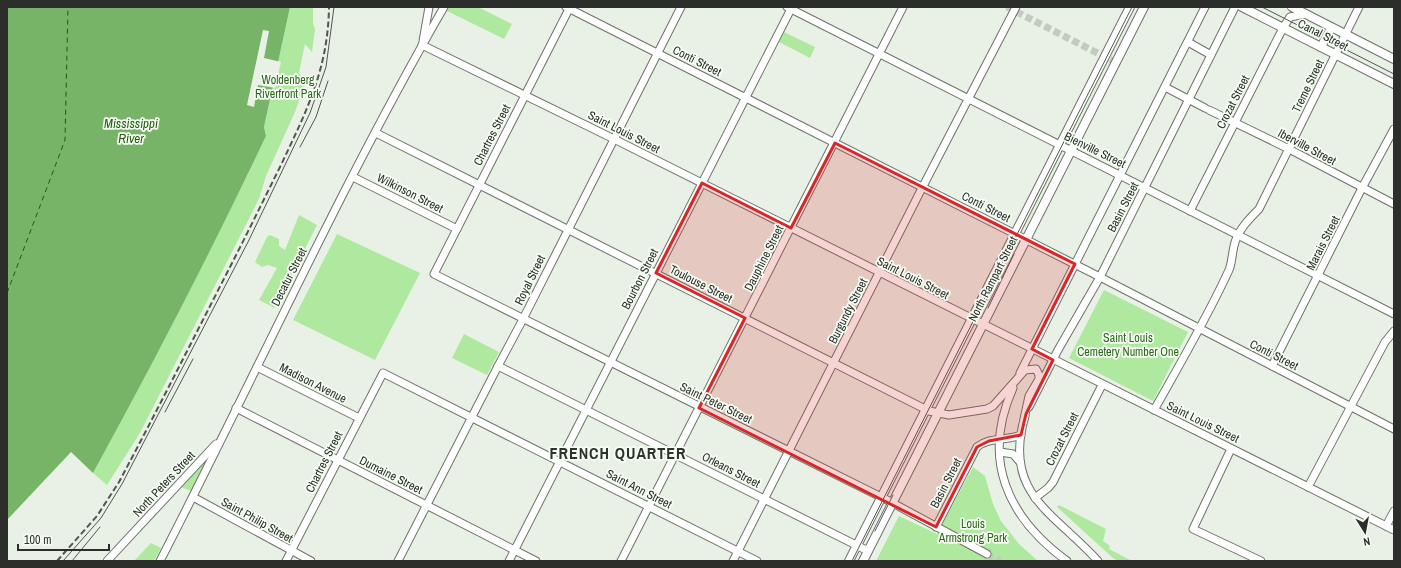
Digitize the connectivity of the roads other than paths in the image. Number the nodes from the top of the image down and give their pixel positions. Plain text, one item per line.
1 (429, 7) edge
2 (444, 7) edge
3 (568, 7) edge
4 (681, 7) edge
5 (903, 7) edge
6 (1016, 7) edge
7 (1130, 7) edge
8 (1144, 7) edge
9 (1205, 7) edge
10 (1235, 7) edge
11 (1242, 7) edge
12 (1293, 7) edge
13 (1359, 7) edge
14 (790, 8) edge
15 (1305, 14) junction
16 (1283, 28) junction
17 (1331, 28) junction
18 (1345, 36) junction
19 (1188, 42) junction
20 (422, 45) junction
21 (1321, 47) junction
22 (657, 54) junction
23 (880, 54) junction
24 (1211, 55) junction
25 (1335, 55) junction
26 (1394, 59) edge
27 (1394, 84) edge
28 (1165, 87) junction
29 (525, 95) junction
30 (746, 98) junction
31 (968, 99) junction
32 (1188, 99) junction
33 (1235, 123) junction
34 (1394, 130) edge
35 (376, 133) junction
36 (614, 139) junction
37 (834, 143) junction
38 (1060, 145) junction
39 (1289, 149) junction
40 (1071, 151) junction
41 (1121, 174) junction
42 (353, 177) junction
43 (702, 183) junction
44 (479, 184) junction
45 (1145, 187) junction
46 (923, 188) junction
47 (1362, 188) junction
48 (1394, 204) edge
49 (1190, 211) junction
50 (791, 228) junction
51 (457, 229) junction
52 (568, 229) junction
53 (1015, 234) junction
54 (1238, 235) junction
55 (1026, 240) junction
56 (1075, 264) junction
57 (656, 273) junction
58 (879, 273) junction
59 (434, 274) joint
60 (1318, 276) junction
61 (1100, 277) junction
62 (1394, 314) edge
63 (524, 318) junction
64 (745, 318) junction
65 (972, 319) junction
66 (983, 325) junction
67 (1199, 329) junction
68 (1394, 331) edge
69 (1032, 349) junction
70 (1058, 350) junction
71 (1041, 354) junction
72 (1053, 360) junction
73 (610, 362) junction
74 (834, 363) junction
75 (498, 366) junction
76 (1272, 366) junction
77 (257, 367) junction
78 (383, 373) joint
79 (1015, 382) junction
80 (1102, 385) junction
81 (1350, 406) junction
82 (236, 408) junction
83 (699, 408) junction
84 (586, 410) junction
85 (926, 410) junction
86 (1154, 410) junction
87 (937, 413) junction
88 (1025, 416) junction
89 (471, 417) junction
90 (359, 418) junction
91 (1394, 429) edge
92 (1021, 435) junction
93 (220, 440) junction
94 (1000, 440) junction
95 (1232, 449) junction
96 (789, 451) junction
97 (1000, 452) junction
98 (675, 455) junction
99 (338, 460) junction
100 (559, 462) junction
101 (1021, 464) junction
102 (1308, 487) junction
103 (193, 497) junction
104 (881, 497) junction
105 (1035, 498) junction
106 (764, 499) junction
107 (892, 503) junction
108 (426, 505) junction
109 (649, 507) junction
110 (1394, 511) edge
111 (1386, 526) junction
112 (936, 527) junction
113 (1394, 530) edge
114 (857, 546) junction
115 (1086, 548) junction
116 (515, 550) junction
117 (291, 551) junction
118 (868, 551) junction
119 (738, 552) junction
120 (987, 554) tunnel mouth
121 (107, 561) edge
122 (160, 561) edge
123 (286, 561) edge
124 (311, 561) edge
125 (398, 561) edge
126 (509, 561) edge
127 (536, 561) edge
128 (621, 561) edge
129 (733, 561) edge
130 (757, 561) edge
131 (849, 561) edge
132 (863, 561) edge
133 (1067, 561) edge
134 (1098, 561) edge
135 (1105, 561) edge
136 (1261, 561) edge

1 - 20 street
2 - 20 street, Decatur Street
3 - 22 street, Conti Street
3 - 29 street, Chartres Street
4 - 22 street, Royal Street
5 - 23 street, Dauphine Street
6 - 31 street, Burgundy Street
7 - 38 main road, North Rampart Street
8 - 40 main road, North Rampart Street
9 - 19 street, Basin Street
10 - 24 street, Basin Street
11 - 16 main road, Canal Street
12 - 15 main road, Canal Street
13 - 18 street, Treme Street
14 - 23 street, Bienville Street
14 - 30 street, Bourbon Street
15 - 16 street, Crozat Street
15 - 17 main road, Canal Street
16 - 21 main road, Canal Street
16 - 33 street, Crozat Street
17 - 18 main road, Canal Street
17 - 21 main road
18 - 25 street, Treme Street
18 - 26 main road, Canal Street
19 - 24 street
19 - 28 street, Basin Street
20 - 29 street, Saint Louis Street
20 - 35 street, Decatur Street
21 - 25 main road, Canal Street
22 - 30 street, Conti Street
22 - 36 street, Royal Street
23 - 31 street, Bienville Street
23 - 37 street, Dauphine Street
24 - 32 street, Basin Street
25 - 27 main road, Canal Street
25 - 39 street, Treme Street
28 - 32 street, Iberville Street
28 - 41 street, Basin Street
29 - 36 street, Saint Louis Street
29 - 44 street, Chartres Street
30 - 37 street, Conti Street
30 - 43 street, Bourbon Street
31 - 38 street, Bienville Street
31 - 46 street, Burgundy Street
32 - 33 street, Iberville Street
32 - 45 street, Basin Street
33 - 39 street, Iberville Street
33 - 49 street, Crozat Street
34 - 47 street, Marais Street
35 - 42 street, Decatur Street
35 - 44 street, Toulouse Street
36 - 43 street, Saint Louis Street
36 - 52 street, Royal Street
37 - 46 street, Conti Street
37 - 50 street, Dauphine Street
38 - 40 street, Bienville Street
38 - 53 main road, North Rampart Street
39 - 47 street, Iberville Street
39 - 54 street, Treme Street
40 - 41 street, Bienville Street
40 - 55 main road, North Rampart Street
41 - 45 street, Bienville Street
41 - 56 street, Basin Street
42 - 51 street, Wilkinson Street
42 - 77 street, Decatur Street
43 - 50 street, Saint Louis Street
43 - 57 street, Bourbon Street
44 - 51 street, Chartres Street
44 - 52 street, Toulouse Street
45 - 49 street, Bienville Street
45 - 61 street, Basin Street
46 - 53 street, Conti Street
46 - 58 street, Burgundy Street
47 - 48 street, Iberville Street
47 - 60 street, Marais Street
49 - 54 street, Bienville Street
50 - 58 street, Saint Louis Street
50 - 64 street, Dauphine Street
51 - 59 street, Chartres Street
52 - 57 street, Toulouse Street
52 - 63 street, Royal Street
53 - 55 street, Conti Street
53 - 65 main road, North Rampart Street
54 - 60 street, Bienville Street
54 - 67 street
55 - 56 street, Conti Street
55 - 66 main road, North Rampart Street
56 - 61 street, Conti Street
56 - 69 street, Basin Street
57 - 64 street, Toulouse Street
57 - 73 street, Bourbon Street
58 - 65 street, Saint Louis Street
58 - 74 street, Burgundy Street
59 - 63 street, Saint Peter Street
60 - 62 street, Bienville Street
60 - 76 street, Marais Street
61 - 67 street, Conti Street
61 - 70 street, Basin Street
63 - 73 street, Saint Peter Street
63 - 75 street, Royal Street
64 - 74 street, Toulouse Street
64 - 83 street, Dauphine Street
65 - 66 street, Saint Louis Street
65 - 85 main road, North Rampart Street
66 - 69 street, Saint Louis Street
66 - 87 main road, North Rampart Street
67 - 76 street, Conti Street
67 - 86 street
68 - 81 street
69 - 71 street, Saint Louis Street
69 - 79 street, Basin Street
70 - 71 street
70 - 72 street, Basin Street
71 - 72 street, Saint Louis Street
72 - 80 street, Saint Louis Street
72 - 88 street, Basin Street
73 - 83 street, Saint Peter Street
73 - 84 street, Bourbon Street
74 - 85 street, Toulouse Street
74 - 96 street, Burgundy Street
75 - 84 street, Orleans Street
75 - 89 street, Royal Street
76 - 81 street, Conti Street
77 - 82 street, Decatur Street
77 - 90 street, Madison Avenue
78 - 89 street, Saint Ann Street
78 - 90 street, Chartres Street
79 - 87 street, Toulouse Street
79 - 88 street
79 - 94 street
80 - 86 street, Saint Louis Street
80 - 105 street, Crozat Street
81 - 91 street, Conti Street
81 - 102 street
82 - 93 street, Decatur Street
82 - 99 street, Dumaine Street
83 - 96 street, Saint Peter Street
83 - 98 street, Dauphine Street
84 - 98 street, Orleans Street
84 - 100 street, Bourbon Street
85 - 87 street, Toulouse Street
85 - 104 main road, North Rampart Street
86 - 95 street, Saint Louis Street
87 - 107 main road, North Rampart Street
88 - 92 street
89 - 100 street, Saint Ann Street
89 - 108 street, Royal Street
90 - 99 street, Chartres Street
92 - 94 street, Basin Street
92 - 101 street
93 - 103 street, Decatur Street
93 - 121 street, North Peters Street
94 - 97 street
94 - 112 street, Basin Street
95 - 102 street, Saint Louis Street
95 - 136 street
96 - 104 street, Saint Peter Street
96 - 106 street, Burgundy Street
97 - 101 street
97 - 133 street
98 - 106 street, Orleans Street
98 - 109 street, Dauphine Street
99 - 108 street, Dumaine Street
99 - 117 street, Chartres Street
100 - 109 street, Saint Ann Street
100 - 116 street, Bourbon Street
101 - 105 street
102 - 111 street, Saint Louis Street
103 - 117 street, Saint Philip Street
103 - 122 street, Decatur Street
104 - 107 street, Saint Peter Street
104 - 114 main road, North Rampart Street
105 - 115 street
106 - 114 street, Orleans Street
106 - 119 street, Burgundy Street
107 - 112 street, Saint Peter Street
107 - 118 main road, North Rampart Street
108 - 116 street, Dumaine Street
108 - 125 street, Royal Street
109 - 119 street, Saint Ann Street
109 - 128 street, Dauphine Street
110 - 111 street
111 - 113 street, Saint Louis Street
112 - 120 street, Saint Peter Street
114 - 118 street, Orleans Street
114 - 131 main road, North Rampart Street
115 - 134 street
115 - 135 street
116 - 126 street, Bourbon Street
116 - 127 street, Dumaine Street
117 - 123 street, Chartres Street
117 - 124 street, Saint Philip Street
118 - 132 main road, North Rampart Street
119 - 129 street, Burgundy Street
119 - 130 street, Saint Ann Street

